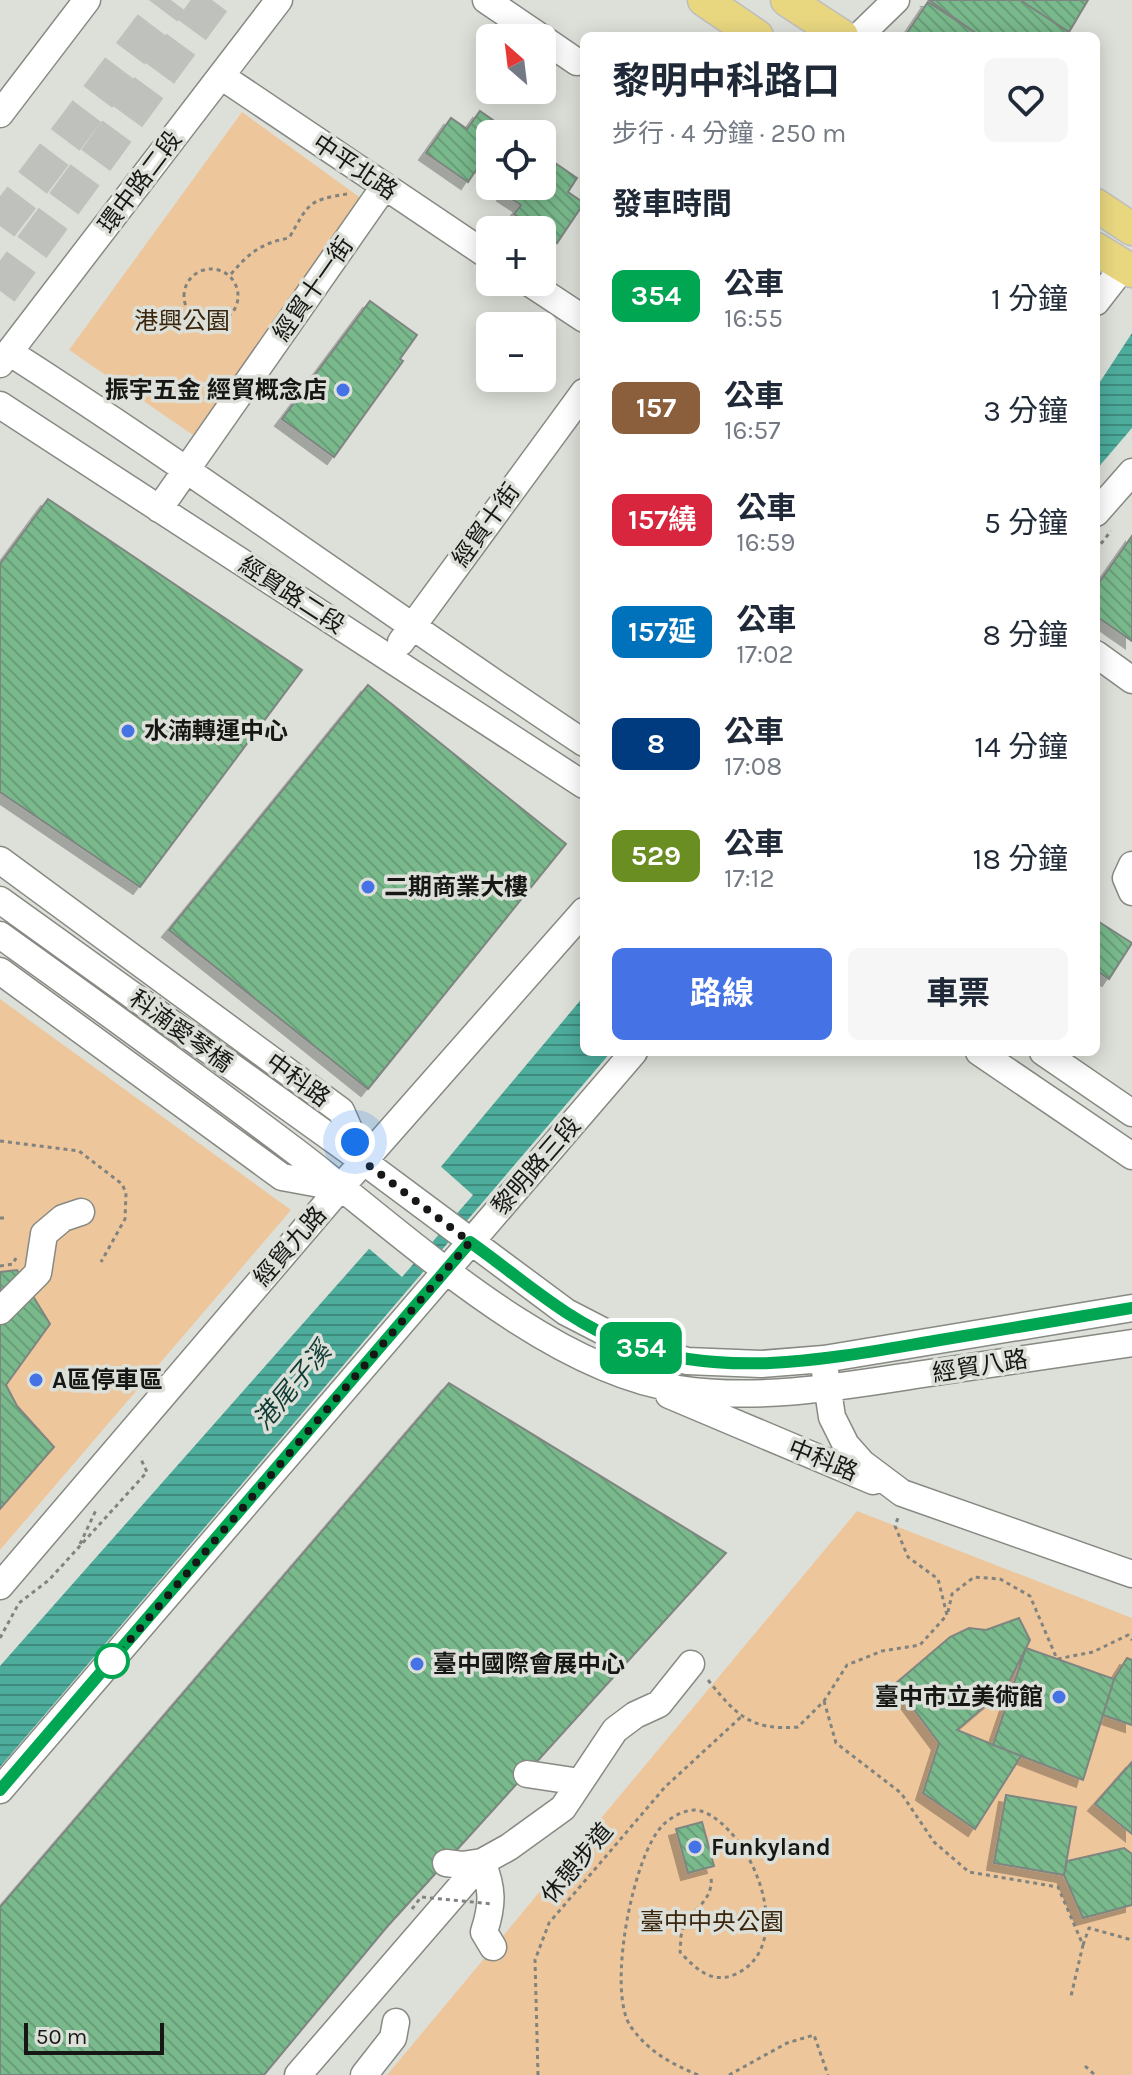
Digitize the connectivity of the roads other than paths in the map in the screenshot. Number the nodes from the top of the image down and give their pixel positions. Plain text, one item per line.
1 (87, 0) edge
2 (279, 0) edge
3 (486, 0) edge
4 (704, 0) edge
5 (787, 0) edge
6 (814, 0) edge
7 (896, 0) edge
8 (521, 24) edge
9 (751, 32) edge
10 (837, 32) edge
11 (840, 32) edge
12 (863, 32) edge
13 (556, 48) edge
14 (577, 62) dead end
15 (221, 76) junction
16 (0, 114) edge
17 (384, 187) junction
18 (1100, 208) edge
19 (1132, 229) edge
20 (476, 248) edge
21 (1100, 252) edge
22 (1128, 269) edge
23 (549, 296) edge
24 (1100, 298) edge
25 (580, 316) edge
26 (5, 358) edge
27 (580, 397) edge
28 (0, 405) edge
29 (188, 468) junction
30 (1132, 472) edge
31 (1100, 508) edge
32 (159, 509) junction
33 (411, 628) junction
34 (1100, 657) edge
35 (390, 659) junction
36 (1132, 680) edge
37 (580, 740) edge
38 (580, 782) edge
39 (0, 860) edge
40 (1132, 865) edge
41 (1132, 892) edge
42 (0, 900) edge
43 (580, 916) edge
44 (0, 935) edge
45 (0, 971) edge
46 (631, 1056) edge
47 (985, 1056) edge
48 (1049, 1056) edge
49 (1132, 1113) edge
50 (1132, 1156) edge
51 (372, 1168) junction
52 (347, 1194) junction
53 (81, 1212) dead end
54 (470, 1242) junction
55 (447, 1269) junction
56 (1132, 1308) edge
57 (0, 1311) edge
58 (1132, 1343) edge
59 (824, 1359) junction
60 (611, 1370) junction
61 (827, 1388) junction
62 (902, 1500) junction
63 (1132, 1574) edge
64 (0, 1586) edge
65 (691, 1664) road end
66 (527, 1774) dead end
67 (580, 1782) junction
68 (0, 1790) edge
69 (482, 1862) junction
70 (446, 1863) dead end
71 (432, 1945) dead end
72 (493, 1947) dead end
73 (396, 2022) dead end
74 (298, 2075) edge
75 (320, 2075) edge
76 (364, 2075) edge

1 - 16 street
2 - 15 street, 環中路二段
3 - 8 street
4 - 9 main road
5 - 10 main road
6 - 11 street
7 - 12 street
13 - 14 street
15 - 17 street, 中平北路
15 - 26 street, 環中路二段
17 - 20 street, 中平北路
17 - 29 street, 經貿十一街
18 - 19 main road
21 - 22 main road
22 - 24 street
23 - 25 street
26 - 29 street, 經貿路二段
27 - 33 street, 經貿十街
28 - 32 street, 經貿路二段
29 - 32 street, 經貿十一街
29 - 33 street, 經貿路二段
30 - 31 street
32 - 35 street, 經貿路二段
33 - 35 street, 經貿十街
33 - 37 street, 經貿路二段
34 - 36 street
35 - 38 street, 經貿路二段
39 - 51 street, 中科路
40 - 41 street
42 - 51 street, 科湳愛琴橋
43 - 51 street, 經貿九路
44 - 52 street, 科湳愛琴橋
45 - 52 street, 中科路
46 - 54 street, 黎明路三段
47 - 50 street
48 - 49 street
51 - 52 street, 經貿九路
51 - 54 street, 中科路
52 - 55 street, 中科路
52 - 64 street, 經貿九路
53 - 57 street
54 - 55 street, 黎明路三段
54 - 59 street, 中科路
55 - 60 street, 中科路
55 - 68 street, 黎明路三段
56 - 59 street, 經貿八路
58 - 61 street, 經貿八路
59 - 61 street, 中科路
60 - 61 street, 中科路
60 - 62 street, 中科路
61 - 62 street, 中科路
62 - 63 street, 中科路
65 - 67 street
66 - 67 street
67 - 69 street
69 - 70 street
69 - 72 street
69 - 74 street
71 - 75 street
73 - 76 street

